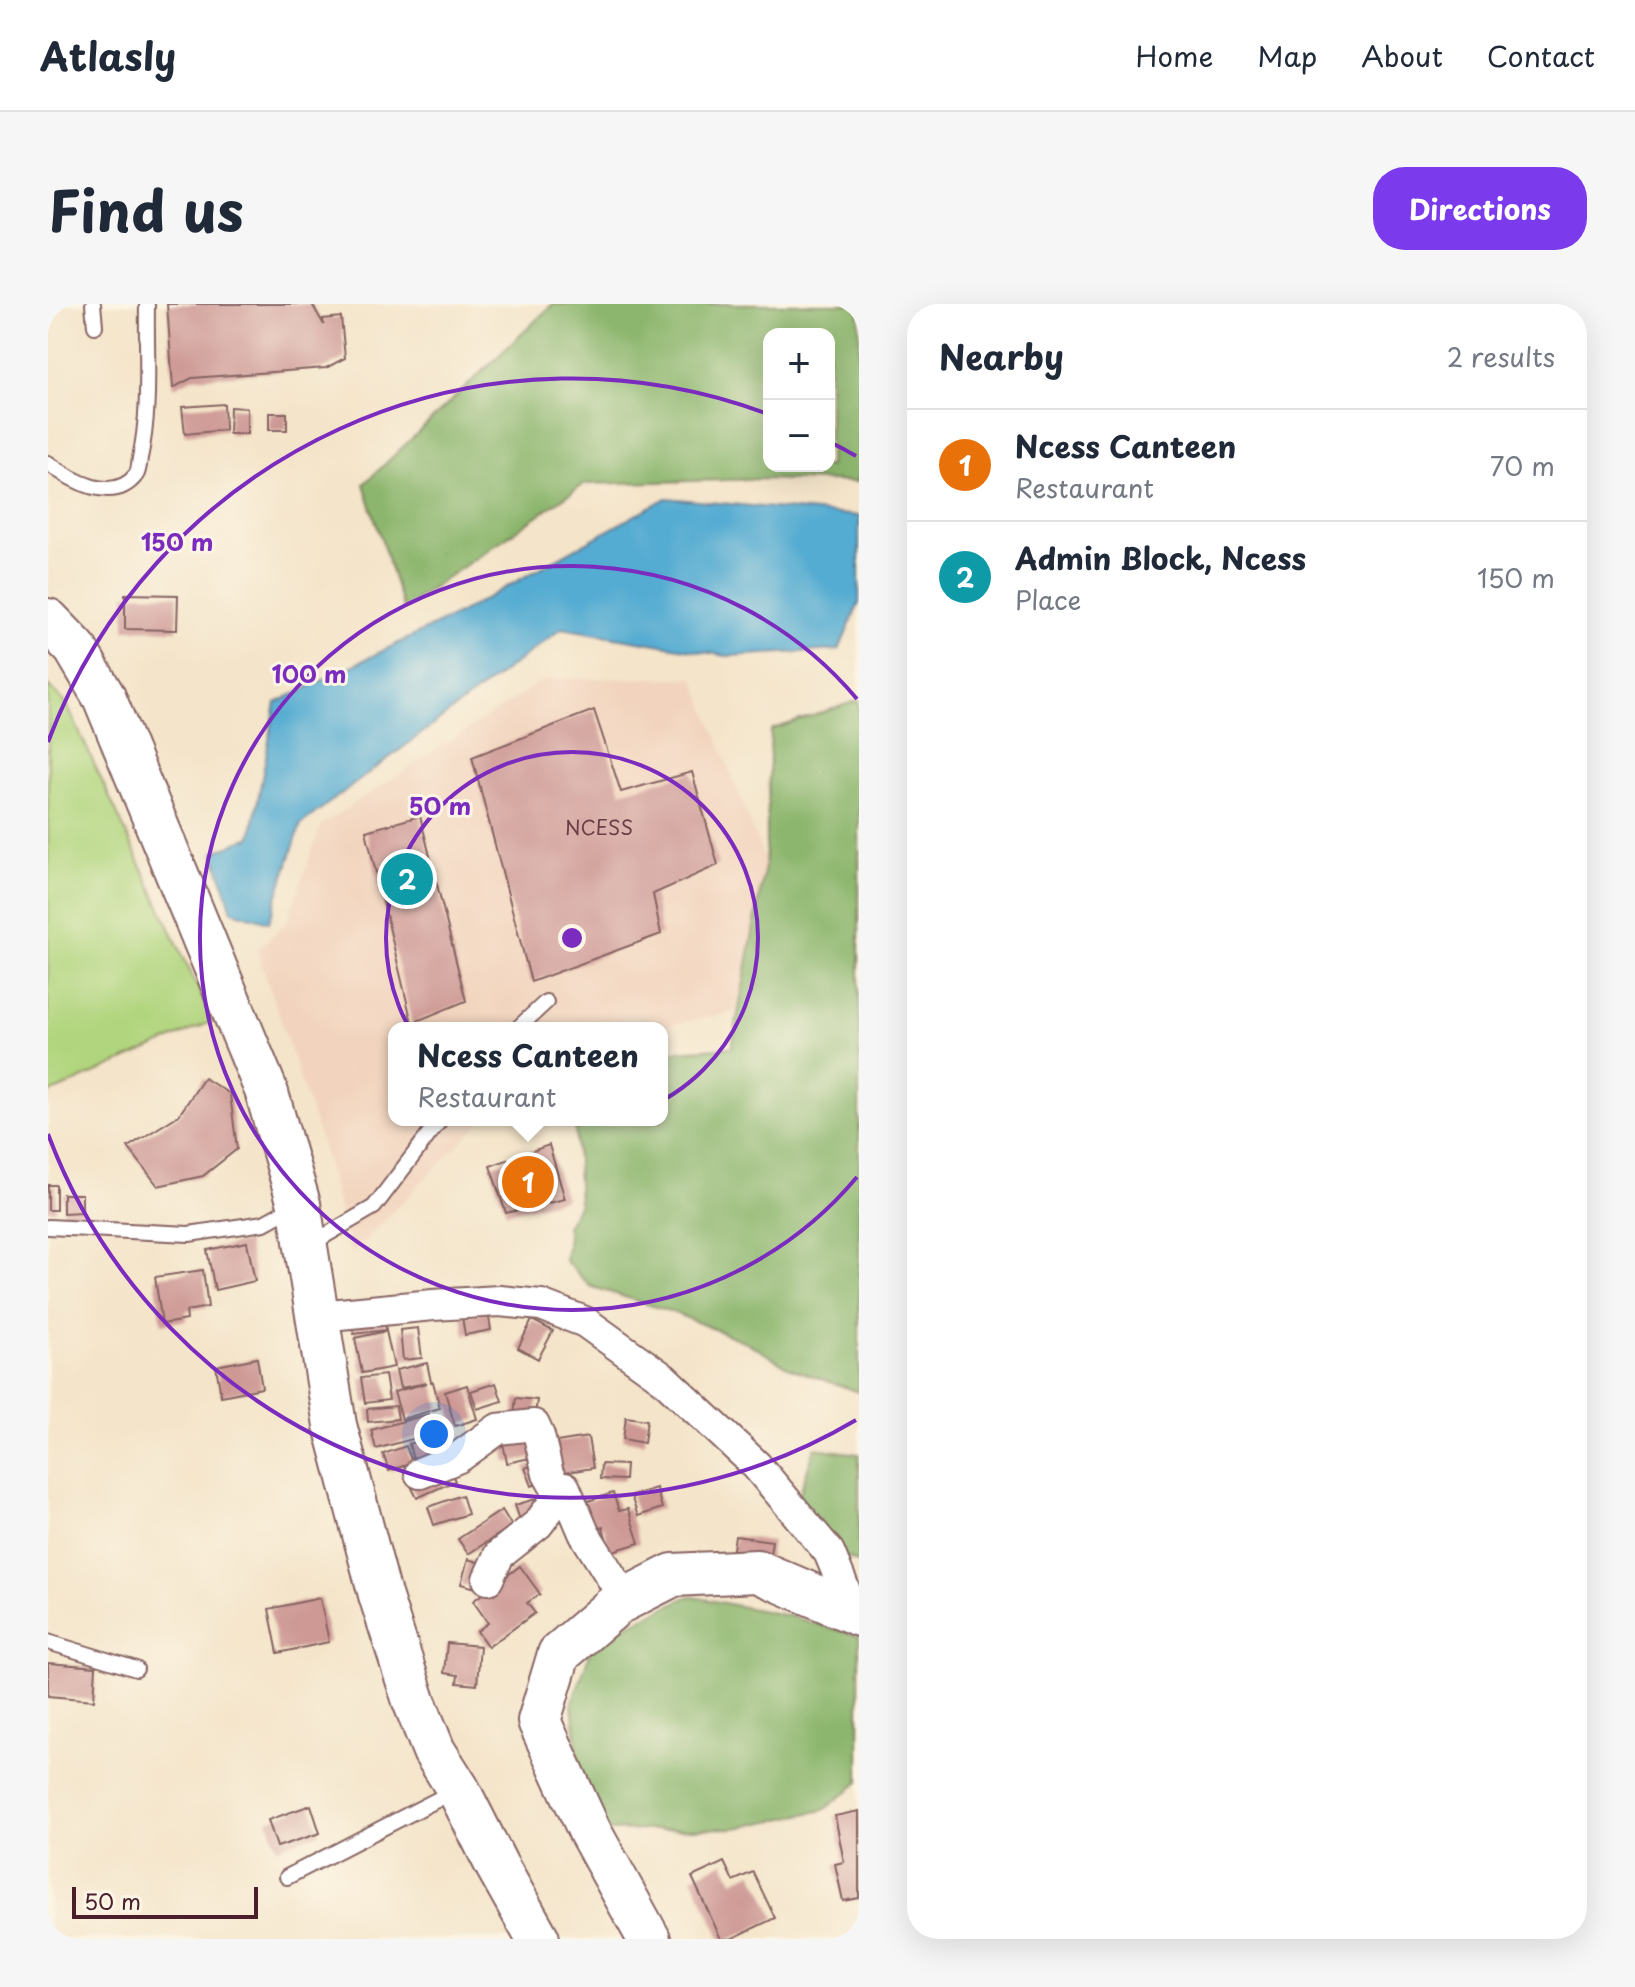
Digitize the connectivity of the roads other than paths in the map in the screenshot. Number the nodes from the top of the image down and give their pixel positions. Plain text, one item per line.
1 (93, 304) edge
2 (147, 304) edge
3 (95, 326) dead end
4 (50, 463) edge
5 (48, 620) edge
6 (546, 1002) dead end
7 (524, 1022) edge
8 (435, 1126) edge
9 (299, 1204) junction
10 (48, 1227) edge
11 (305, 1247) junction
12 (319, 1316) junction
13 (420, 1473) dead end
14 (560, 1495) junction
15 (488, 1579) dead end
16 (625, 1599) junction
17 (856, 1614) edge
18 (48, 1642) edge
19 (136, 1669) dead end
20 (458, 1789) junction
21 (287, 1877) dead end
22 (538, 1939) edge
23 (649, 1939) edge

1 - 3 lane
2 - 4 lane
5 - 9 main road
6 - 7 lane
8 - 11 lane
9 - 10 lane
9 - 11 main road
11 - 12 main road
12 - 17 street
12 - 20 main road
13 - 14 street
14 - 15 street
14 - 16 street
16 - 17 main road
16 - 23 main road
18 - 19 lane
20 - 21 lane
20 - 22 main road

